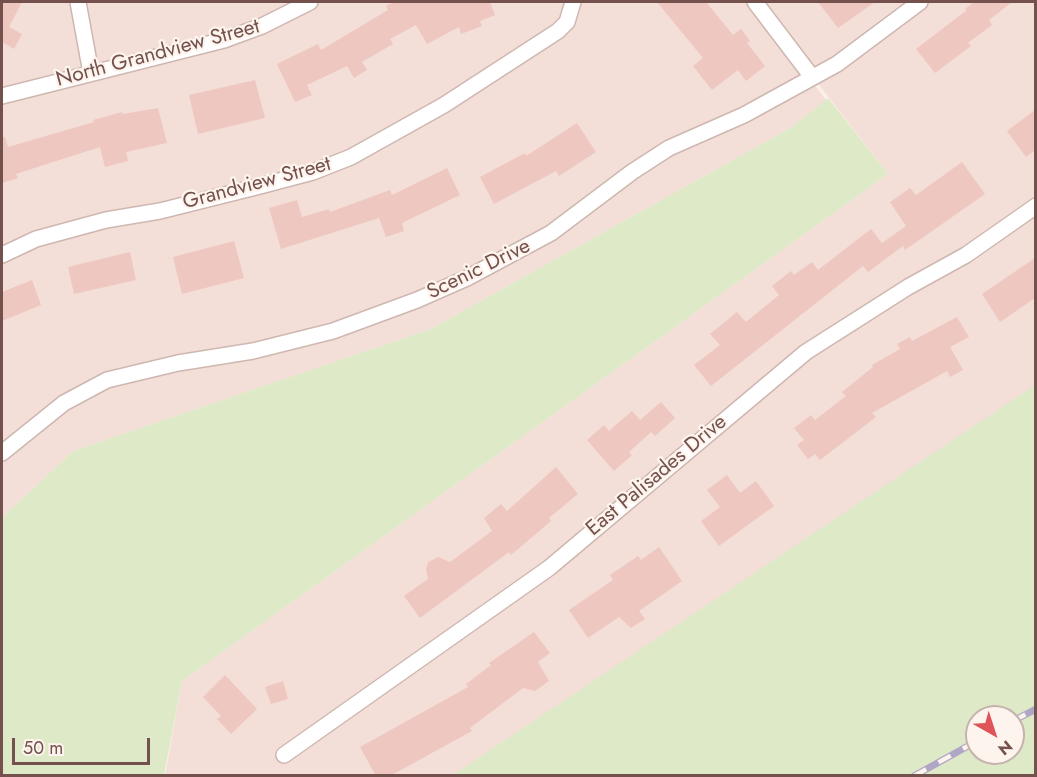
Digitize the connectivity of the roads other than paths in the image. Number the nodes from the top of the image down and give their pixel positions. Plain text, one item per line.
1 (78, 2) edge
2 (310, 2) edge
3 (573, 2) edge
4 (755, 2) edge
5 (920, 2) edge
6 (91, 73) junction
7 (812, 77) junction
8 (2, 96) edge
9 (1035, 206) edge
10 (2, 255) edge
11 (2, 453) edge
12 (284, 755) dead end

1 - 6 street
2 - 6 street, North Grandview Street
3 - 10 street, Grandview Street
4 - 7 street
5 - 7 street, Scenic Drive
6 - 8 street, North Grandview Street
7 - 11 street, Scenic Drive
9 - 12 street, East Palisades Drive

